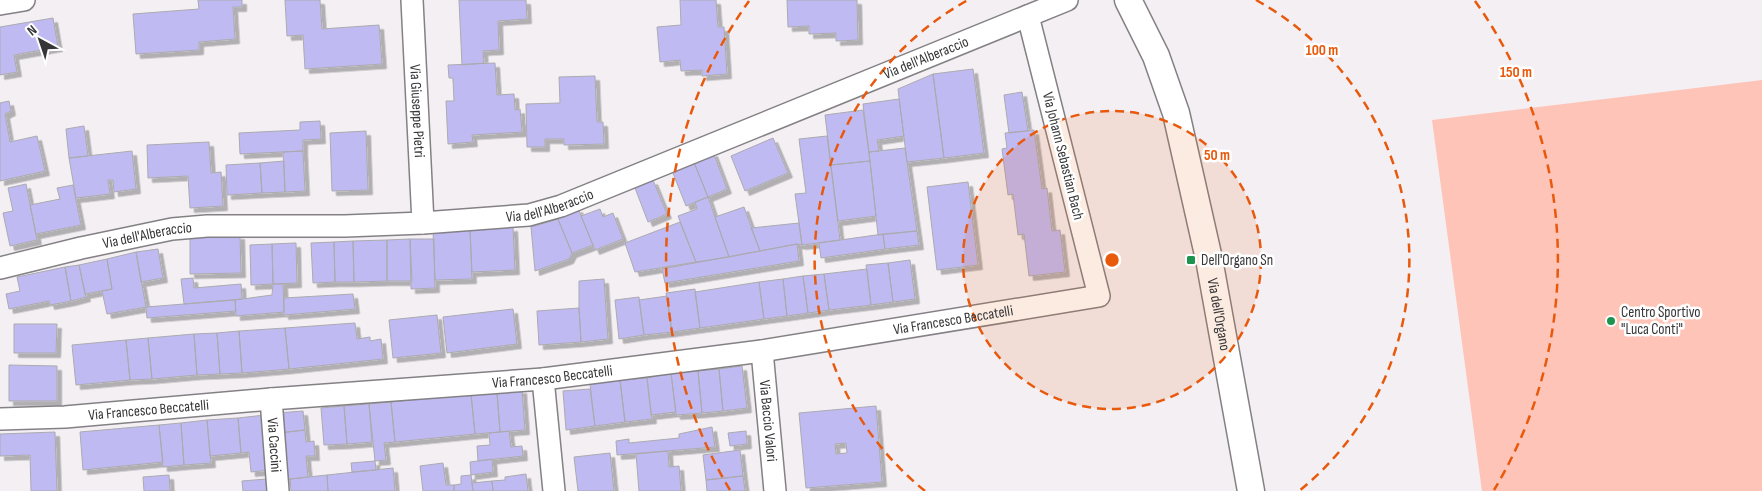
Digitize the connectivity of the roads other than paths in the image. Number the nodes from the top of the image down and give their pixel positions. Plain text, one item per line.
1 (24, 0) edge
2 (412, 0) edge
3 (1067, 0) edge
4 (1128, 0) edge
5 (0, 4) edge
6 (1037, 9) edge
7 (423, 223) junction
8 (0, 268) edge
9 (1099, 296) joint
10 (762, 352) junction
11 (543, 379) junction
12 (271, 399) junction
13 (0, 419) edge
14 (278, 491) edge
15 (554, 491) edge
16 (775, 491) edge
17 (1252, 491) edge

1 - 5 street
2 - 7 street, Via Giuseppe Pietri
3 - 6 street, Via dell'Alberaccio
4 - 17 street, Via dell'Organo
6 - 7 street, Via dell'Alberaccio
6 - 9 street, Via Johann Sebastian Bach
7 - 8 street, Via dell'Alberaccio
9 - 10 street, Via Francesco Beccatelli
10 - 11 street, Via Francesco Beccatelli
10 - 16 street, Via Baccio Valori
11 - 12 street, Via Francesco Beccatelli
11 - 15 street
12 - 13 street, Via Francesco Beccatelli
12 - 14 street, Via Caccini

